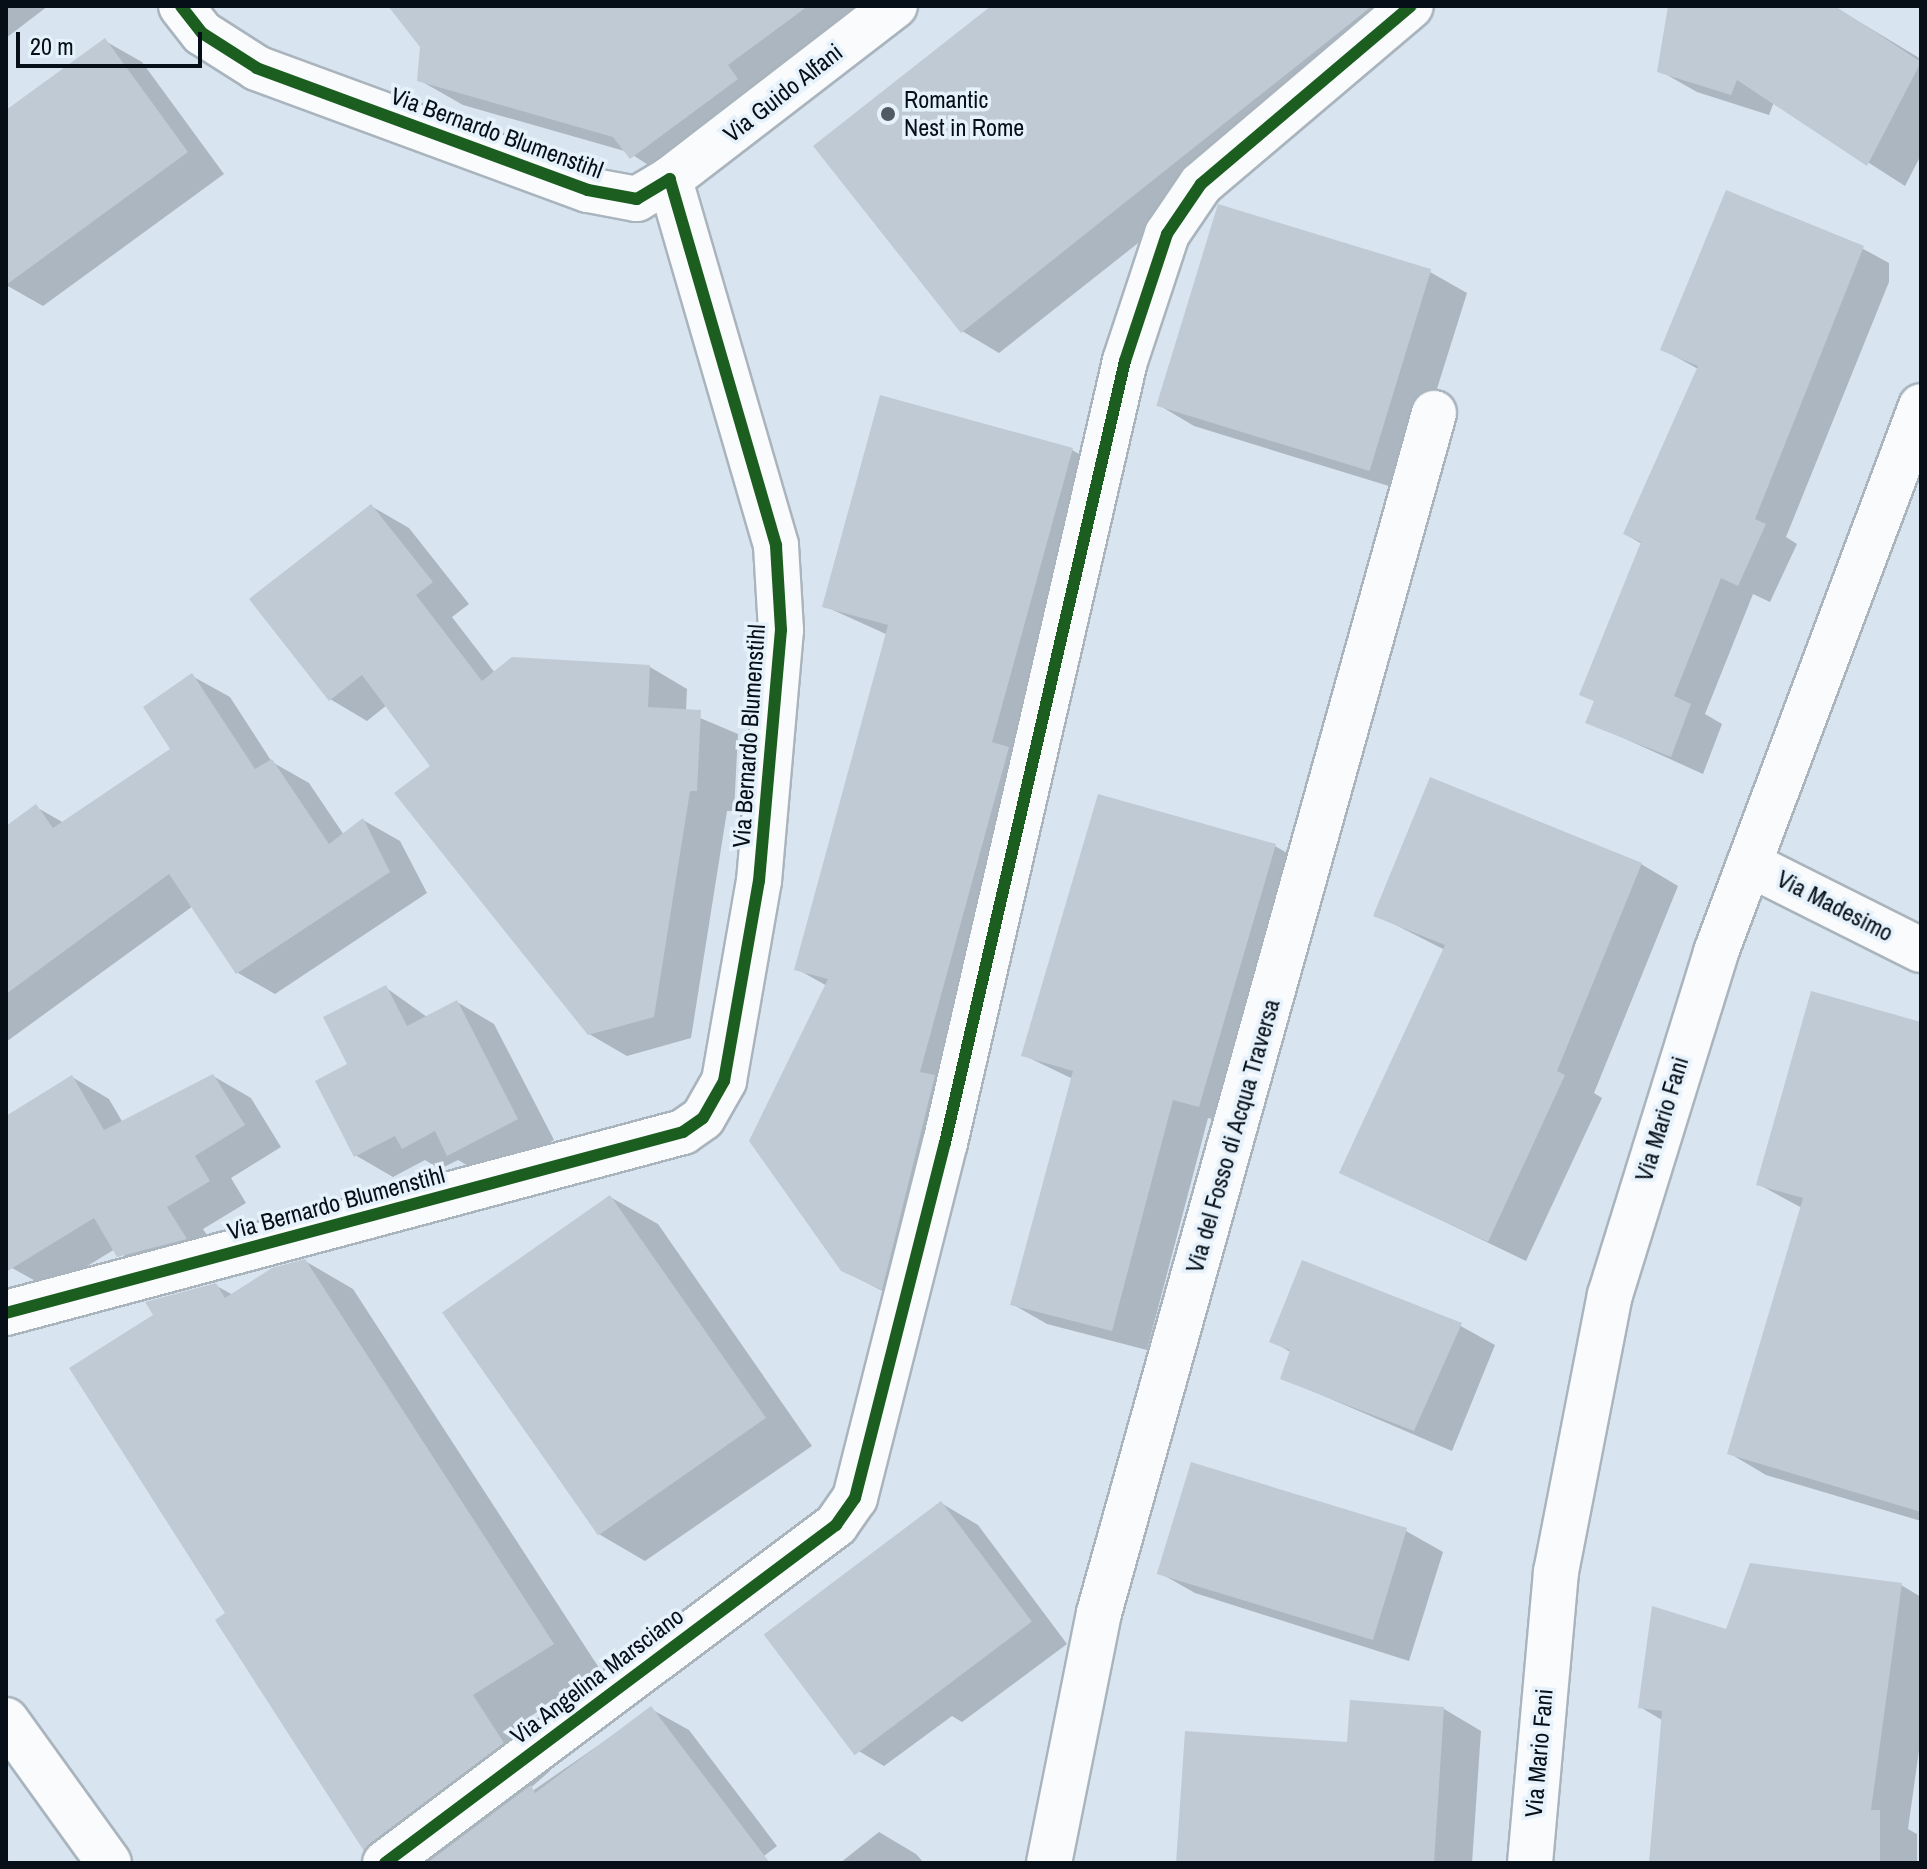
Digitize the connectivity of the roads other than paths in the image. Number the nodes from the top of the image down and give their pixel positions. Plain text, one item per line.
1 (181, 6) edge
2 (895, 6) edge
3 (1411, 6) edge
4 (670, 179) junction
5 (1921, 406) edge
6 (1434, 413) dead end
7 (1749, 864) junction
8 (1921, 950) edge
9 (6, 1313) edge
10 (6, 1720) edge
11 (109, 1863) edge
12 (385, 1863) edge
13 (1049, 1863) edge
14 (1530, 1863) edge

1 - 4 street, Via Bernardo Blumenstihl
2 - 4 street, Via Guido Alfani
3 - 12 street, Via Angelina Marsciano
4 - 9 street, Via Bernardo Blumenstihl
5 - 7 street, Via Mario Fani
6 - 13 street, Via del Fosso di Acqua Traversa
7 - 8 street, Via Madesimo
7 - 14 street, Via Mario Fani
10 - 11 street

